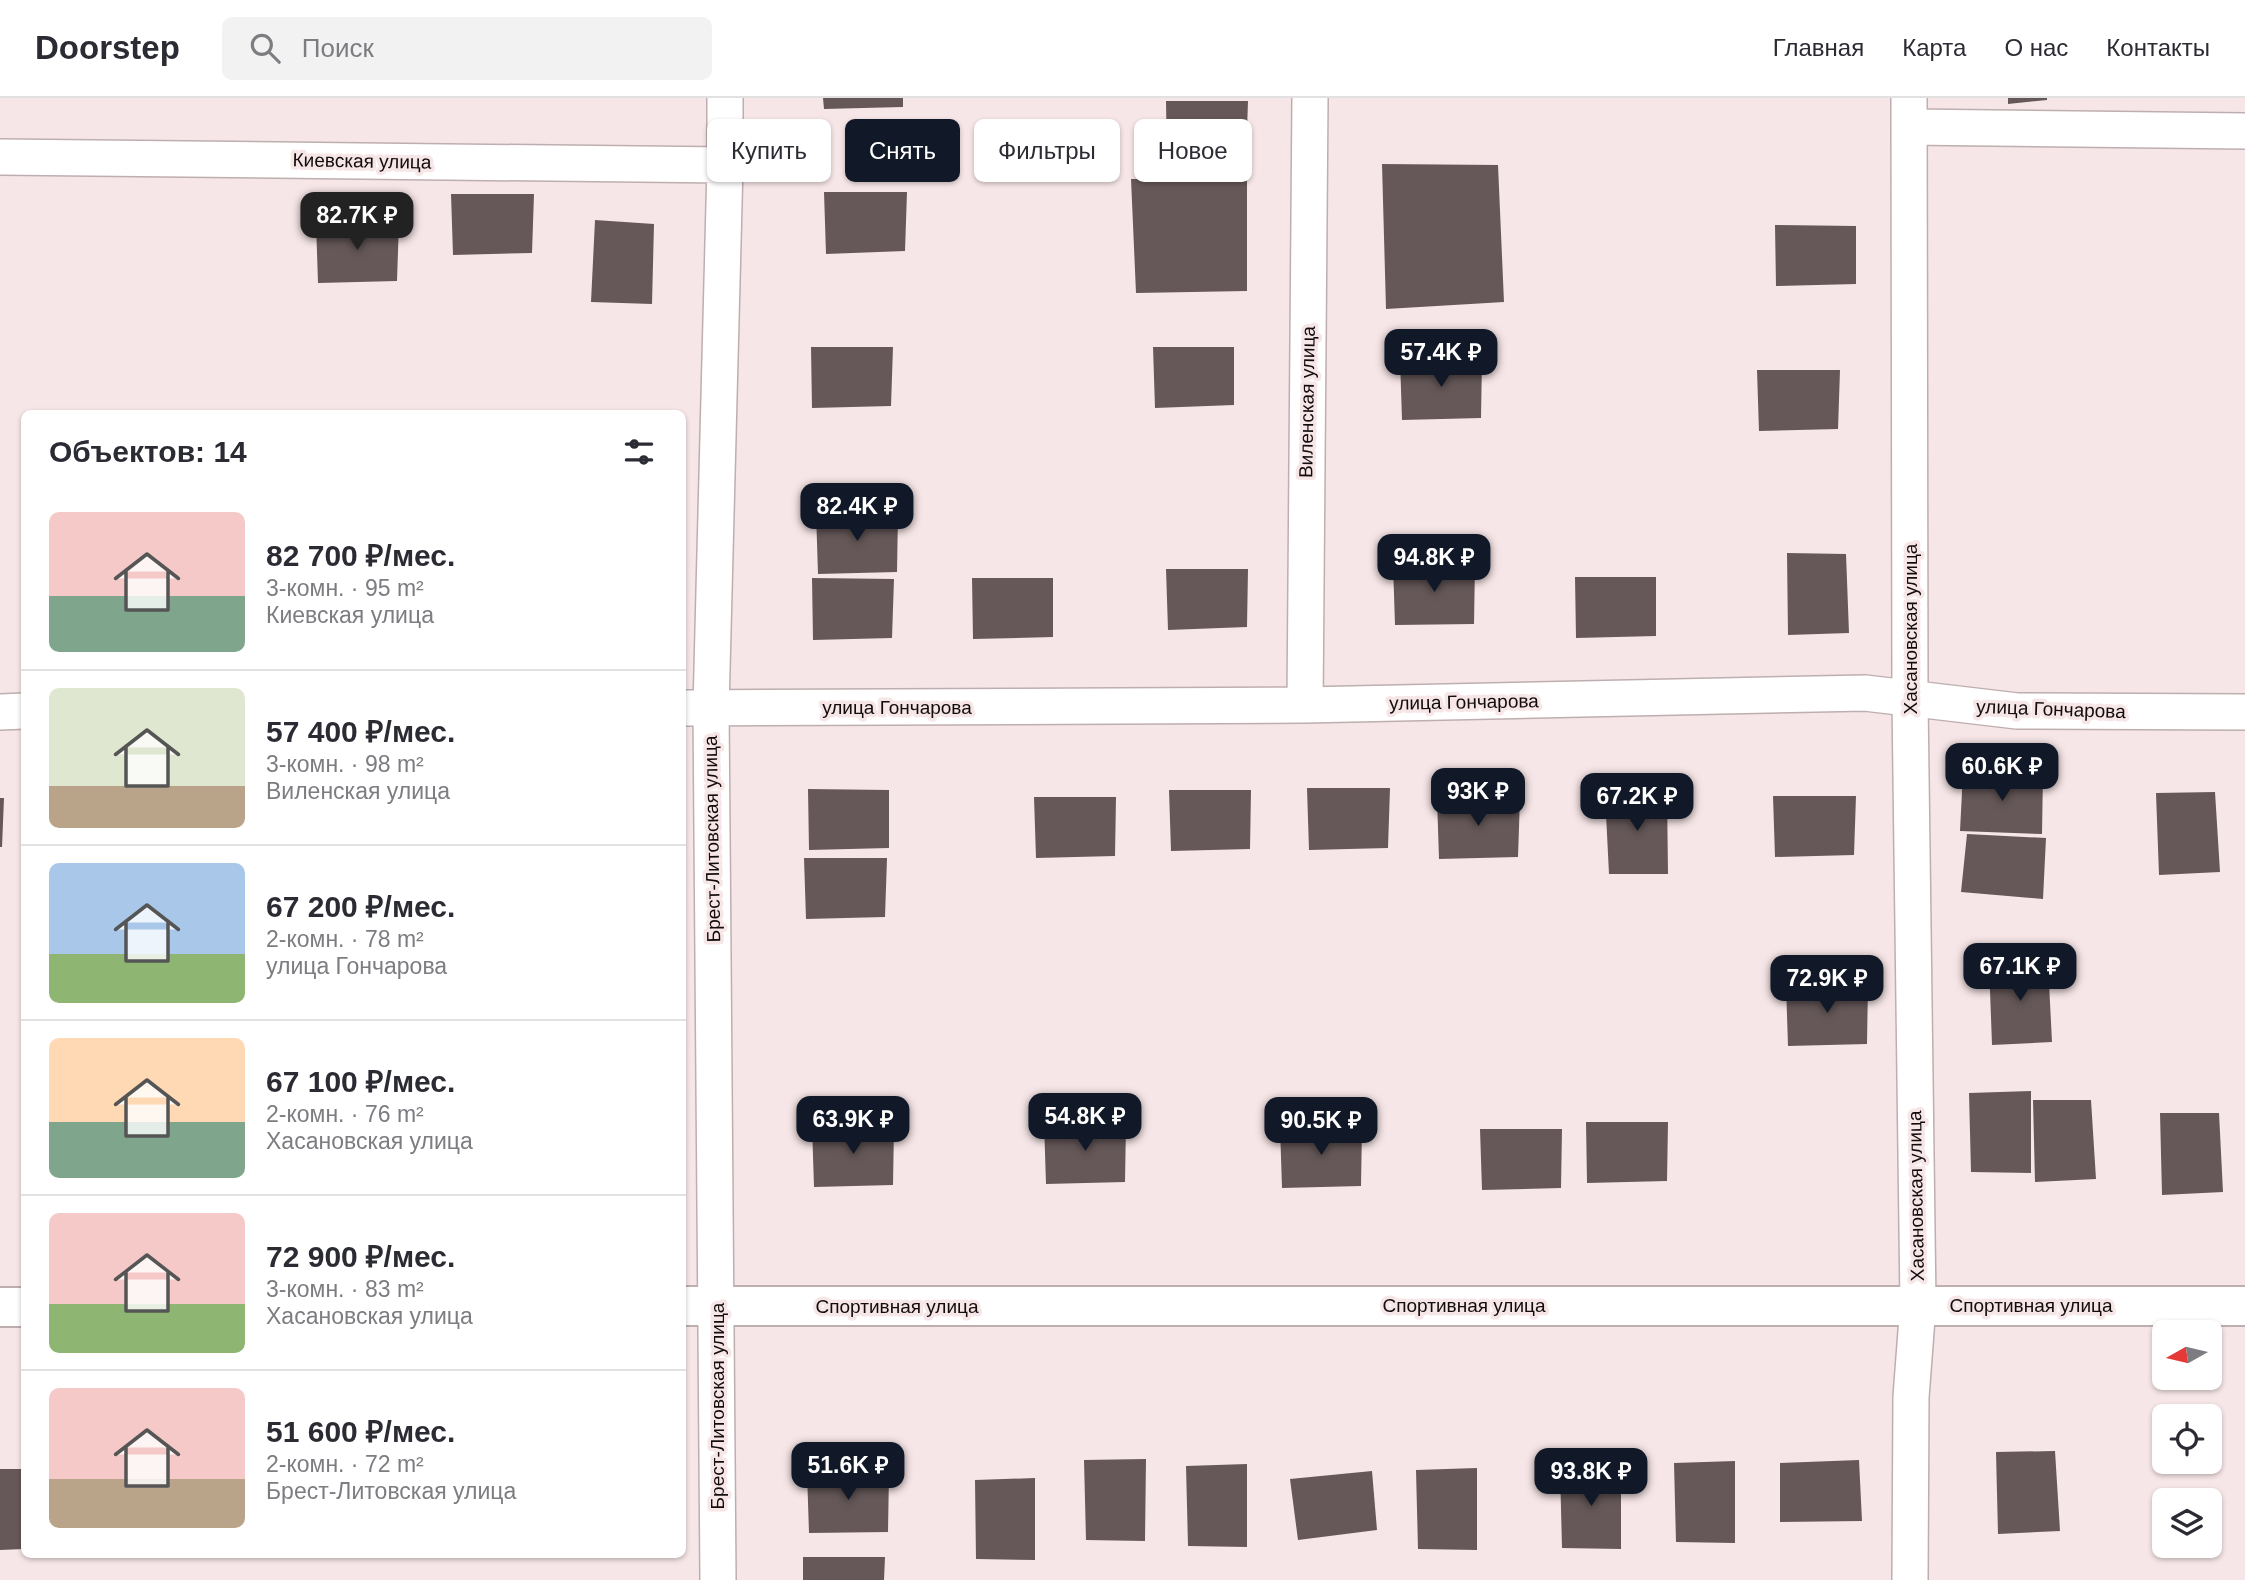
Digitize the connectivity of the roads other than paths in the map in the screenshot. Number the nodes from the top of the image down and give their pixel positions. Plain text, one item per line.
1 (724, 98) edge
2 (1310, 98) edge
3 (1909, 113) edge
4 (724, 119) edge
5 (2245, 131) edge
6 (0, 158) edge
7 (707, 166) edge
8 (724, 182) edge
9 (1910, 700) junction
10 (1305, 705) junction
11 (697, 708) edge
12 (21, 711) edge
13 (0, 712) edge
14 (2245, 712) edge
15 (1917, 1305) junction
16 (700, 1306) edge
17 (2245, 1306) edge
18 (0, 1307) edge
19 (21, 1307) edge
20 (718, 1580) edge
21 (1910, 1580) edge

1 - 4 street, Брест-Литовская улица
2 - 10 street, Виленская улица
3 - 5 street
3 - 9 street, Хасановская улица
6 - 7 street, Киевская улица
8 - 11 street, Брест-Литовская улица
9 - 10 street, улица Гончарова
9 - 14 street, улица Гончарова
9 - 15 street, Хасановская улица
10 - 11 street, улица Гончарова
11 - 16 street, Брест-Литовская улица
12 - 13 street
15 - 16 street, Спортивная улица
15 - 17 street, Спортивная улица
15 - 21 street, Хасановская улица
16 - 20 street, Брест-Литовская улица
18 - 19 street

